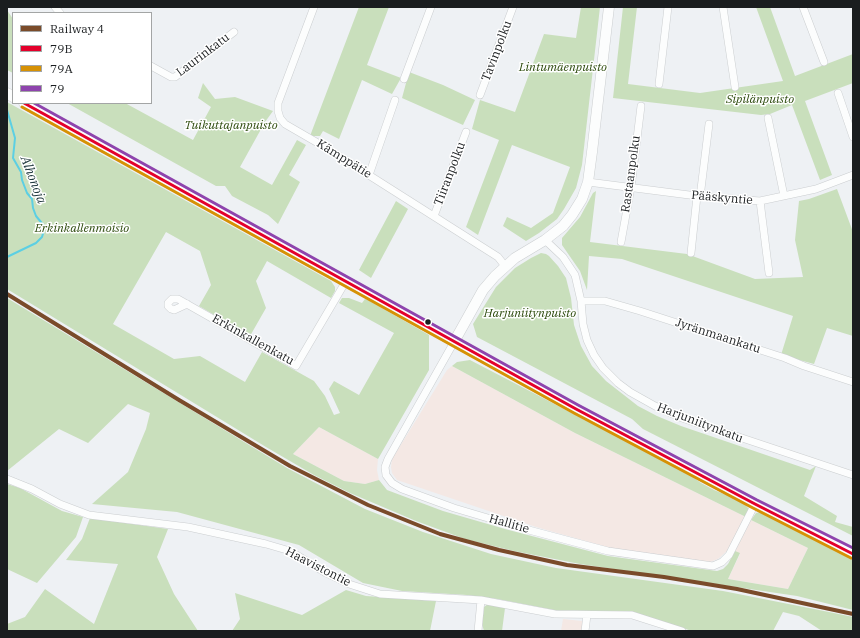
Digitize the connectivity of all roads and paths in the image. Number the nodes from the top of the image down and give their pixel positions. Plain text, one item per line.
1 (314, 7) edge
2 (430, 7) edge
3 (513, 7) edge
4 (609, 7) edge
5 (668, 7) edge
6 (724, 7) edge
7 (803, 7) edge
8 (234, 32) dead end
9 (824, 62) dead end
10 (152, 67) edge
11 (404, 79) dead end
12 (659, 84) dead end
13 (735, 87) dead end
14 (838, 93) dead end
15 (480, 95) dead end
16 (395, 100) dead end
17 (26, 104) edge
18 (641, 106) dead end
19 (768, 118) dead end
20 (709, 124) dead end
21 (466, 132) dead end
22 (853, 137) edge
23 (369, 175) junction
24 (853, 175) edge
25 (588, 182) junction
26 (631, 187) junction
27 (699, 196) junction
28 (784, 196) junction
29 (760, 201) junction
30 (434, 216) junction
31 (545, 240) junction
32 (621, 242) dead end
33 (691, 253) dead end
34 (506, 266) junction
35 (769, 273) dead end
36 (346, 281) junction
37 (581, 301) junction
38 (187, 304) dead end
39 (454, 342) junction
40 (853, 382) edge
41 (853, 475) edge
42 (7, 479) edge
43 (755, 504) junction
44 (853, 554) edge
45 (481, 600) junction
46 (588, 616) junction
47 (478, 631) edge
48 (585, 631) edge
49 (682, 631) edge

1 - 23 street, Kämppätie
2 - 11 street
3 - 15 street, Tavinpolku
4 - 25 main road
5 - 12 street
6 - 13 street
7 - 9 street
8 - 10 street, Laurinkatu
14 - 22 street
16 - 23 street
17 - 36 main road
18 - 26 street, Rastaanpolku
19 - 28 street
20 - 27 street
21 - 30 street, Tiiranpolku
23 - 30 street, Kämppätie
24 - 28 street, Pääskyntie
25 - 26 street, Pääskyntie
25 - 31 main road
26 - 27 street, Pääskyntie
26 - 32 street, Rastaanpolku
27 - 29 street, Pääskyntie
27 - 33 street
28 - 29 street, Pääskyntie
29 - 35 street
30 - 34 street, Kämppätie
31 - 34 main road
31 - 37 street, Harjuniitynkatu
34 - 39 main road
36 - 38 street, Erkinkallenkatu
36 - 39 main road
37 - 40 street, Jyränmaankatu
37 - 41 street, Harjuniitynkatu
39 - 43 main road
39 - 43 street, Hallitie
42 - 45 street, Haavistontie
43 - 44 main road
45 - 46 street, Haavistontie
45 - 47 street
46 - 48 street
46 - 49 street, Haavistontie

